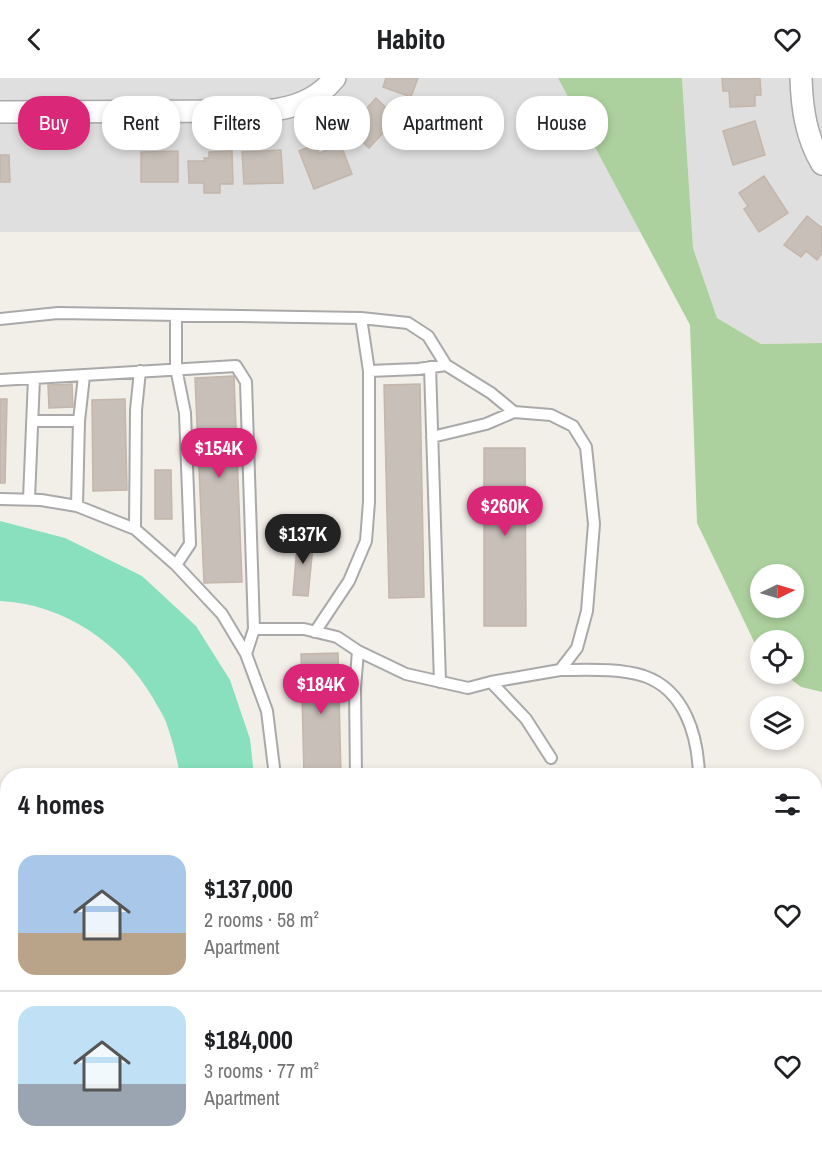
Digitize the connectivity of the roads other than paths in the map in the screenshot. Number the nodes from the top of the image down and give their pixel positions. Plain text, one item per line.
1 (335, 78) edge
2 (801, 78) edge
3 (0, 112) edge
4 (822, 164) edge
5 (176, 317) junction
6 (361, 318) junction
7 (0, 319) edge
8 (446, 365) junction
9 (430, 367) junction
10 (176, 368) junction
11 (140, 371) junction
12 (369, 371) junction
13 (84, 376) junction
14 (34, 378) junction
15 (0, 380) edge
16 (514, 412) junction
17 (32, 421) junction
18 (80, 421) junction
19 (432, 437) junction
20 (0, 499) edge
21 (29, 499) junction
22 (77, 506) junction
23 (135, 529) junction
24 (176, 565) junction
25 (254, 629) junction
26 (315, 632) junction
27 (358, 651) junction
28 (246, 654) junction
29 (560, 670) junction
30 (440, 682) junction
31 (491, 682) junction
32 (551, 758) dead end
33 (274, 768) edge
34 (356, 768) edge
35 (699, 768) edge

1 - 3 street
2 - 4 street
5 - 6 lane
5 - 7 lane
5 - 10 lane
6 - 8 lane
6 - 12 lane
8 - 9 lane
8 - 16 lane
9 - 12 lane
9 - 19 lane
10 - 11 lane
10 - 24 lane
10 - 25 lane
11 - 13 lane
11 - 23 lane
12 - 26 lane
13 - 14 lane
13 - 18 lane
14 - 15 lane
14 - 17 lane
16 - 19 lane
16 - 29 lane
17 - 18 lane
17 - 21 lane
18 - 22 lane
19 - 30 lane
20 - 21 lane
21 - 22 lane
22 - 23 lane
23 - 24 lane
24 - 28 lane
25 - 26 lane
25 - 28 lane
26 - 27 lane
27 - 30 lane
27 - 34 lane
28 - 33 lane
29 - 31 lane
29 - 35 lane
30 - 31 lane
31 - 32 lane

